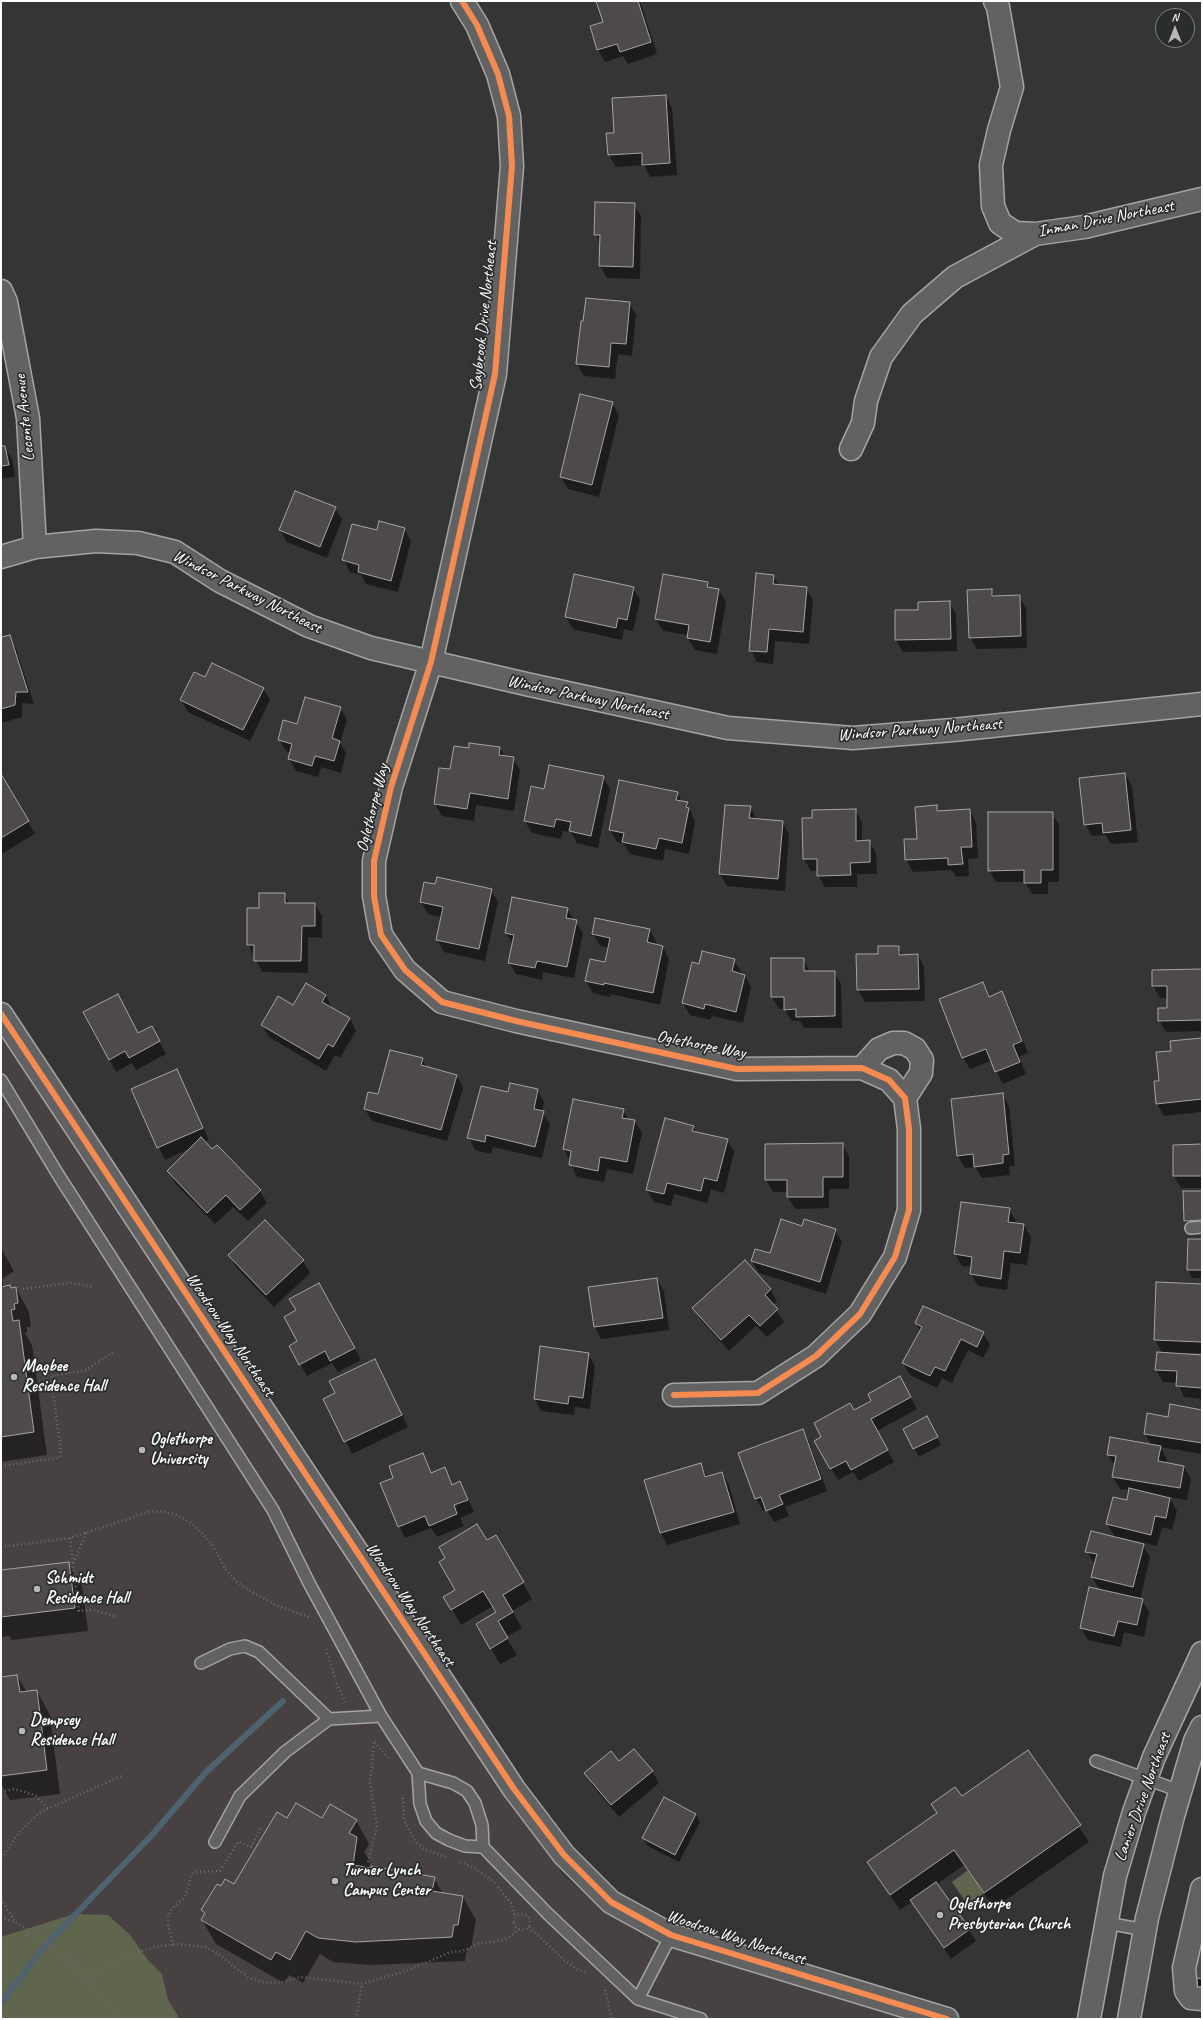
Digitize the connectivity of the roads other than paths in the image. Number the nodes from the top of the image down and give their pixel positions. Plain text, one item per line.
1 (462, 1) edge
2 (995, 1) edge
3 (1202, 199) edge
4 (1034, 234) junction
5 (1, 292) edge
6 (851, 449) dead end
7 (35, 547) junction
8 (1, 557) edge
9 (431, 662) junction
10 (1202, 704) edge
11 (1, 1014) edge
12 (862, 1068) junction
13 (1, 1080) edge
14 (905, 1098) junction
15 (674, 1395) dead end
16 (1202, 1652) edge
17 (201, 1664) dead end
18 (381, 1716) junction
19 (329, 1719) junction
20 (1202, 1727) edge
21 (1096, 1761) dead end
22 (418, 1773) junction
23 (1146, 1778) junction
24 (1180, 1791) junction
25 (215, 1842) dead end
26 (483, 1847) junction
27 (1202, 1889) edge
28 (1107, 1923) junction
29 (1145, 1930) junction
30 (671, 1935) junction
31 (638, 1999) junction
32 (1202, 1999) edge
33 (701, 2019) edge
34 (947, 2019) edge
35 (1089, 2019) edge
36 (1129, 2019) edge

1 - 9 street, Saybrook Drive Northeast
2 - 4 street, Inman Drive Northeast
3 - 4 street, Inman Drive Northeast
4 - 6 street
5 - 7 street, Leconte Avenue
7 - 8 street, Windsor Parkway Northeast
7 - 9 street, Windsor Parkway Northeast
9 - 10 street, Windsor Parkway Northeast
9 - 12 street, Oglethorpe Way
11 - 30 street, Woodrow Way Northeast
12 - 14 street, Oglethorpe Way
12 - 14 street
13 - 18 lane
14 - 15 street
16 - 23 street, Lanier Drive Northeast
17 - 19 lane
18 - 19 lane
18 - 22 lane
19 - 25 lane
20 - 24 street, Lanier Drive Northeast
21 - 23 lane
22 - 26 lane
22 - 26 lane
23 - 24 lane
23 - 28 street, Lanier Drive Northeast
24 - 29 street, Lanier Drive Northeast
26 - 31 lane
27 - 32 street
28 - 29 lane
28 - 35 street, Lanier Drive Northeast
29 - 36 street, Lanier Drive Northeast
30 - 31 lane
30 - 34 street, Woodrow Way Northeast
31 - 33 lane

